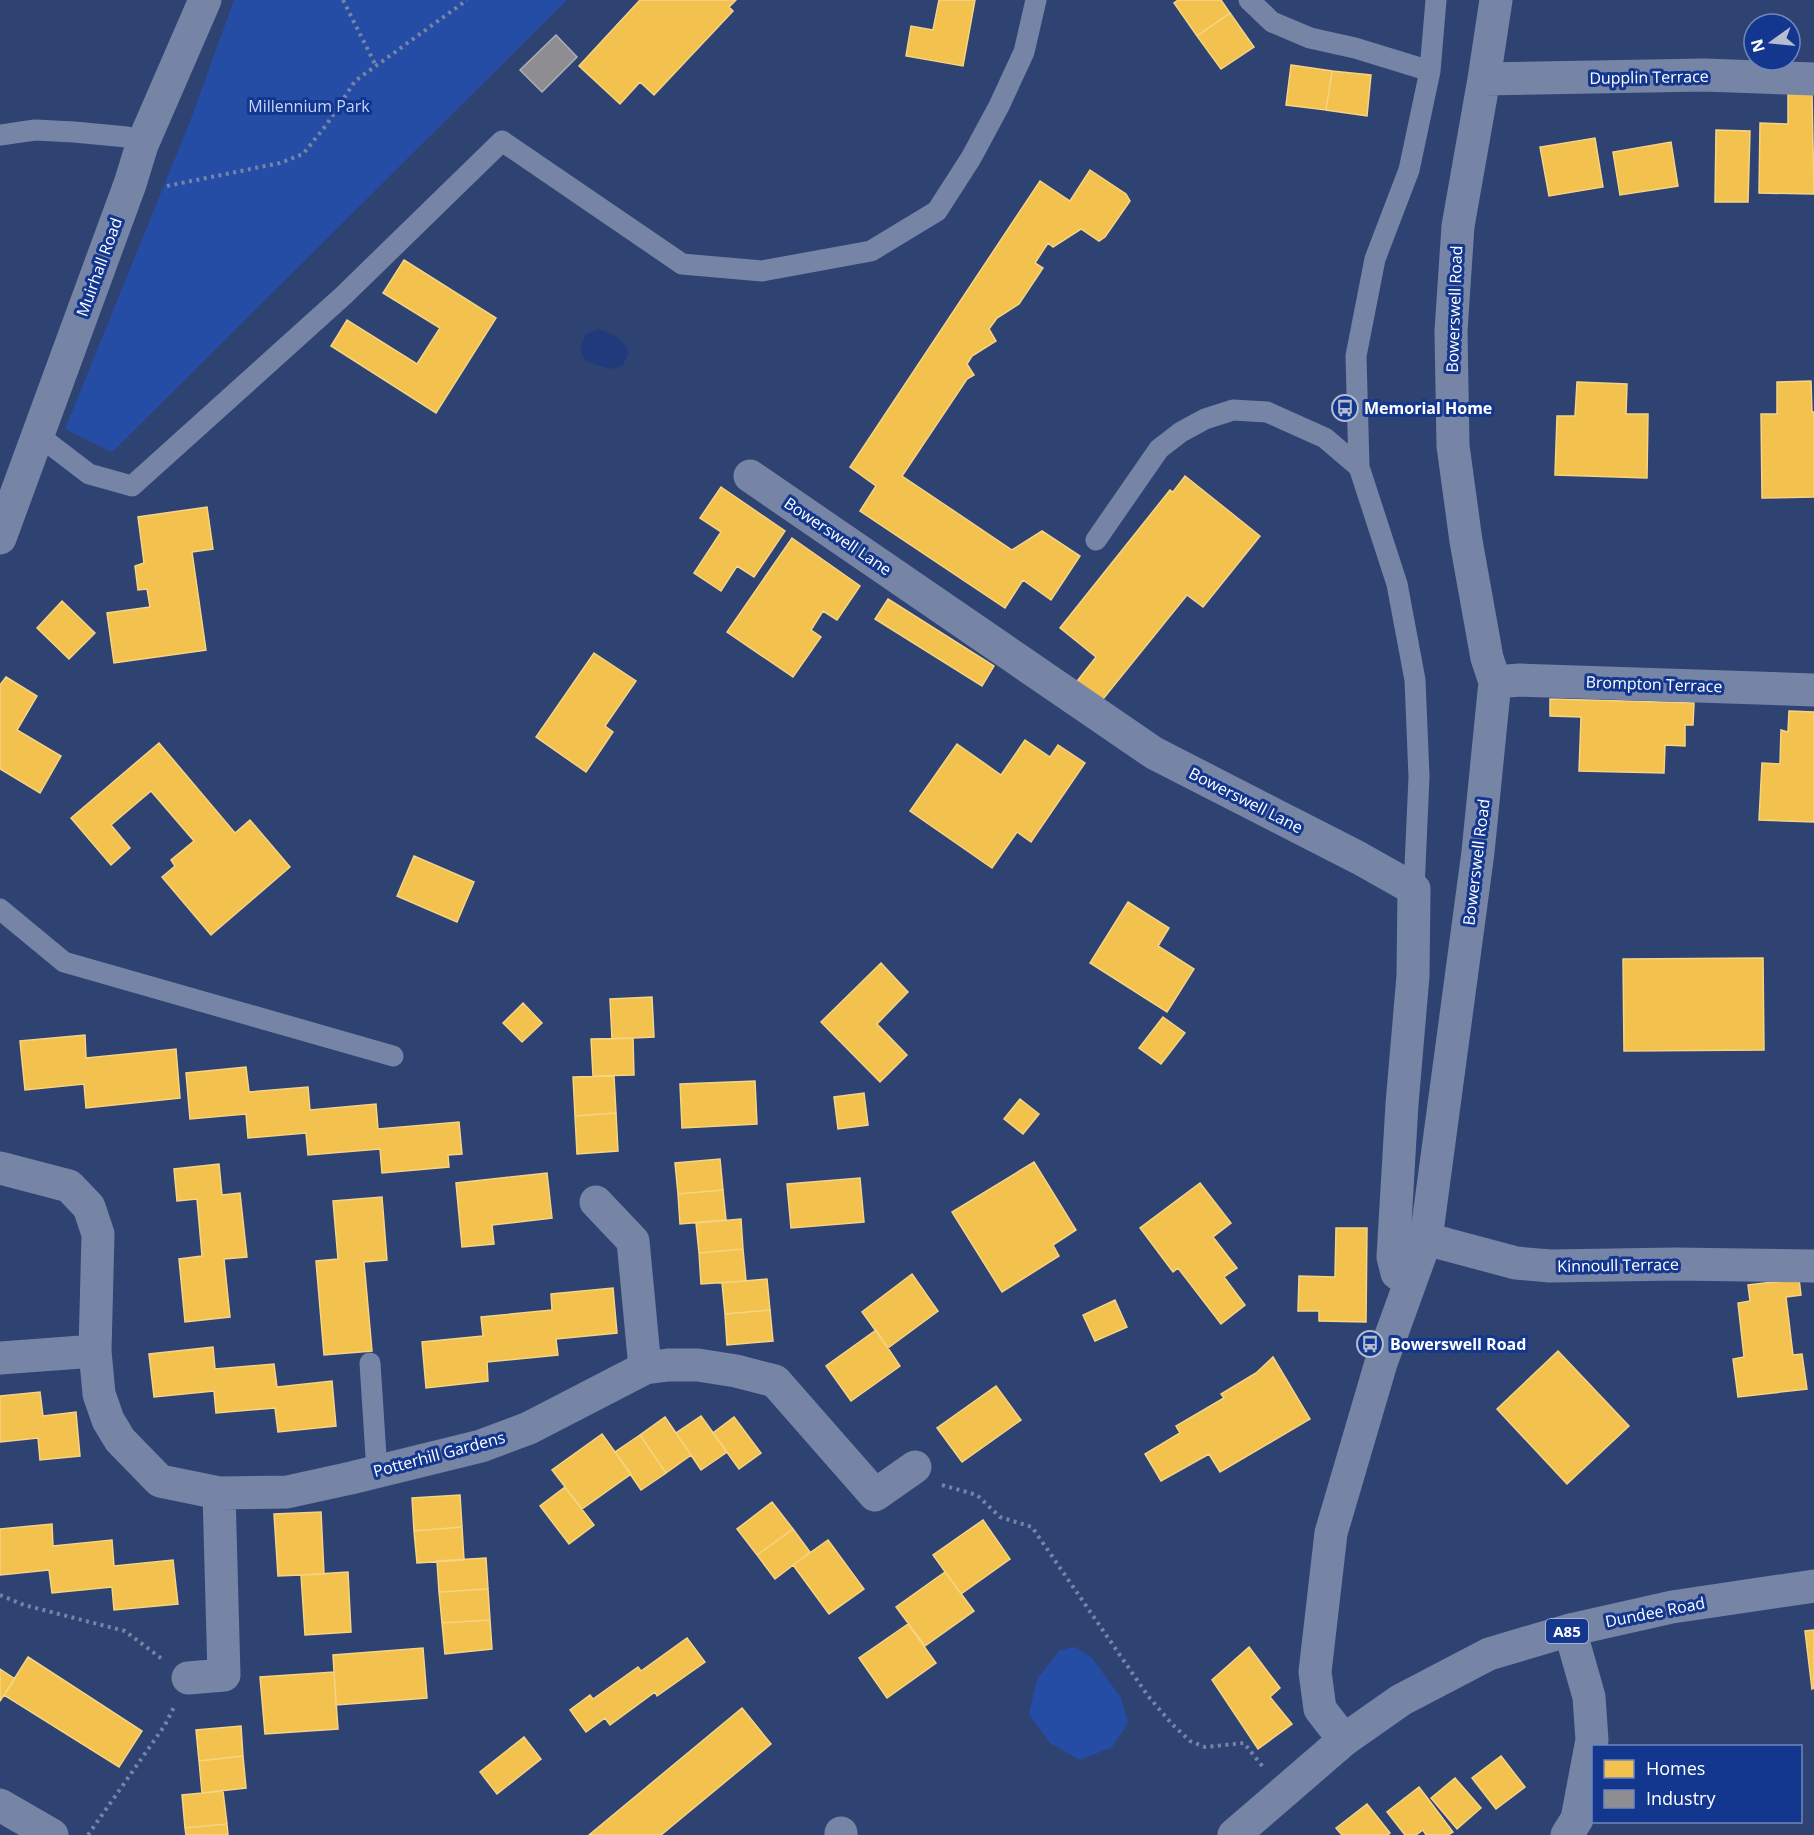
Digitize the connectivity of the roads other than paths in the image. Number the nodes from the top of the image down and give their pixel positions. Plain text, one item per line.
1 (205, 0) edge
2 (1036, 0) edge
3 (1249, 0) edge
4 (1436, 0) edge
5 (1496, 0) edge
6 (1430, 71) junction
7 (1484, 79) junction
8 (1814, 79) edge
9 (0, 135) edge
10 (142, 145) junction
11 (38, 435) junction
12 (1359, 467) junction
13 (750, 476) dead end
14 (0, 538) edge
15 (1096, 540) dead end
16 (1495, 682) junction
17 (1814, 690) edge
18 (1414, 889) junction
19 (0, 909) edge
20 (393, 1056) dead end
21 (0, 1168) edge
22 (596, 1202) dead end
23 (1426, 1239) junction
24 (1814, 1266) edge
25 (1410, 1283) junction
26 (95, 1351) junction
27 (0, 1358) edge
28 (370, 1363) dead end
29 (645, 1368) junction
30 (915, 1467) road end
31 (377, 1472) junction
32 (219, 1493) junction
33 (1814, 1586) edge
34 (1570, 1630) junction
35 (188, 1678) road end
36 (1344, 1740) junction
37 (0, 1805) edge
38 (52, 1835) edge
39 (1234, 1835) edge
40 (1568, 1835) edge

1 - 10 street, Muirhall Road
2 - 11 lane
3 - 6 lane
4 - 6 lane
5 - 7 street, Bowerswell Road
6 - 12 lane
7 - 8 street, Dupplin Terrace
7 - 16 street, Bowerswell Road
9 - 10 lane
10 - 11 street, Muirhall Road
11 - 14 street, Muirhall Road
12 - 15 lane
12 - 18 lane
13 - 18 street, Bowerswell Lane
16 - 17 street, Brompton Terrace
16 - 23 street, Bowerswell Road
18 - 25 street
19 - 20 lane
21 - 26 street, Potterhill Gardens
22 - 29 street
23 - 24 street, Kinnoull Terrace
23 - 25 street, Bowerswell Road
25 - 36 street, Bowerswell Road
26 - 27 street
26 - 32 street, Potterhill Gardens
28 - 31 lane
29 - 30 street, Potterhill Gardens
29 - 31 street, Potterhill Gardens
31 - 32 street, Potterhill Gardens
32 - 35 street
33 - 34 main road, Dundee Road / A85
34 - 36 main road, Dundee Road / A85
34 - 40 street
36 - 39 main road, A85
37 - 38 street

